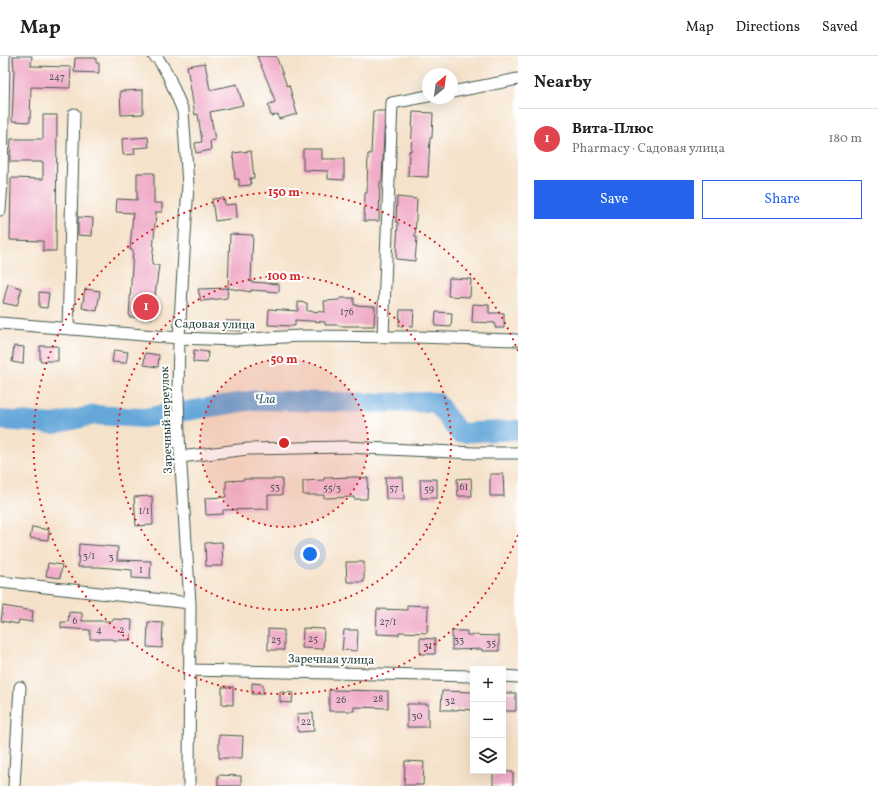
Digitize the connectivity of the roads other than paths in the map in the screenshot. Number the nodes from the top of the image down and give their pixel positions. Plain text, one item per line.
1 (4, 56) edge
2 (160, 57) edge
3 (518, 79) edge
4 (458, 91) edge
5 (422, 97) edge
6 (74, 114) dead end
7 (0, 210) edge
8 (0, 323) edge
9 (68, 329) junction
10 (383, 336) junction
11 (179, 338) junction
12 (518, 340) edge
13 (518, 453) edge
14 (180, 456) junction
15 (0, 582) edge
16 (190, 602) junction
17 (189, 670) junction
18 (470, 676) edge
19 (506, 676) edge
20 (518, 677) edge
21 (20, 687) dead end
22 (14, 786) edge
23 (189, 786) edge

1 - 7 street
2 - 11 street, Заречный переулок
3 - 4 street
5 - 10 street
6 - 9 street
8 - 9 street, Садовая улица
9 - 11 street, Садовая улица
10 - 11 street, Садовая улица
10 - 12 street, Садовая улица
11 - 14 street, Заречный переулок
13 - 14 street
14 - 16 street, Заречный переулок
15 - 16 street
16 - 17 street, Заречный переулок
17 - 18 street, Заречная улица
17 - 23 street, Заречный переулок
19 - 20 street
21 - 22 street

